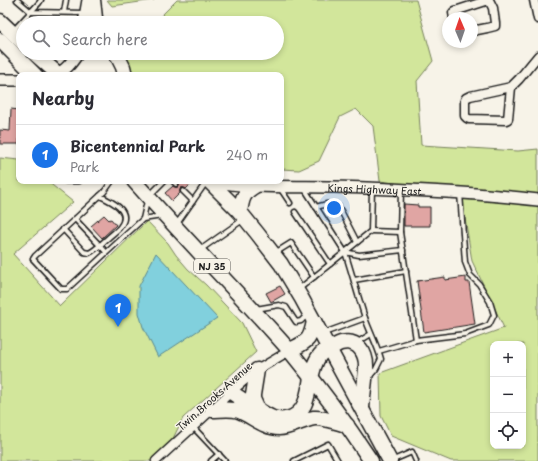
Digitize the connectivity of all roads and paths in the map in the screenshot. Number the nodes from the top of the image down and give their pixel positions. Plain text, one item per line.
1 (18, 0) edge
2 (41, 0) edge
3 (66, 0) edge
4 (88, 0) edge
5 (93, 0) edge
6 (490, 0) edge
7 (534, 0) edge
8 (32, 12) junction
9 (64, 12) junction
10 (453, 12) edge
11 (28, 16) edge
12 (78, 16) edge
13 (85, 16) edge
14 (95, 16) edge
15 (538, 20) edge
16 (0, 21) edge
17 (16, 27) edge
18 (478, 30) edge
19 (6, 36) edge
20 (16, 40) edge
21 (16, 49) edge
22 (538, 56) edge
23 (24, 60) edge
24 (41, 60) edge
25 (73, 60) edge
26 (120, 60) edge
27 (33, 72) edge
28 (54, 72) edge
29 (62, 72) edge
30 (124, 72) edge
31 (1, 80) edge
32 (16, 80) edge
33 (16, 84) edge
34 (511, 87) junction
35 (110, 184) edge
36 (137, 184) edge
37 (161, 184) edge
38 (206, 184) edge
39 (211, 184) edge
40 (232, 184) edge
41 (255, 186) junction
42 (279, 186) junction
43 (304, 187) junction
44 (372, 188) junction
45 (401, 190) junction
46 (183, 191) dead end
47 (460, 193) junction
48 (100, 196) junction
49 (148, 197) junction
50 (538, 200) edge
51 (193, 201) junction
52 (290, 203) dead end
53 (316, 207) junction
54 (295, 212) dead end
55 (242, 215) junction
56 (166, 216) junction
57 (75, 219) junction
58 (143, 219) junction
59 (175, 226) junction
60 (63, 229) junction
61 (370, 231) junction
62 (400, 232) junction
63 (357, 242) junction
64 (100, 246) junction
65 (403, 250) junction
66 (198, 251) junction
67 (106, 252) junction
68 (345, 252) junction
69 (274, 254) junction
70 (330, 264) junction
71 (406, 271) junction
72 (314, 277) junction
73 (354, 280) junction
74 (297, 290) junction
75 (252, 310) junction
76 (312, 316) junction
77 (365, 318) junction
78 (321, 334) junction
79 (371, 334) junction
80 (416, 340) junction
81 (354, 344) junction
82 (329, 349) junction
83 (289, 351) junction
84 (379, 351) junction
85 (256, 370) junction
86 (310, 376) junction
87 (364, 384) junction
88 (231, 392) junction
89 (362, 408) junction
90 (212, 410) junction
91 (258, 410) junction
92 (347, 426) junction
93 (193, 427) junction
94 (219, 454) junction
95 (370, 460) edge
96 (156, 461) edge
97 (211, 461) edge
98 (225, 461) edge
99 (294, 461) edge
100 (338, 461) edge
101 (390, 461) edge
102 (416, 461) edge

1 - 8 lane
2 - 8 lane
3 - 9 lane
4 - 13 street
5 - 14 highway
6 - 10 street
6 - 18 street
7 - 15 street
8 - 9 lane
8 - 11 lane
9 - 12 lane
16 - 19 highway
17 - 19 lane
19 - 20 highway
19 - 21 highway
22 - 34 street
23 - 27 highway
24 - 28 highway
25 - 29 street
26 - 30 highway
31 - 32 street
31 - 33 street
34 - 34 street
35 - 48 lane
36 - 49 highway, NJ 35
37 - 49 lane
38 - 51 lane
39 - 55 highway
40 - 41 street, Kings Highway East
41 - 42 street, Kings Highway East
41 - 55 highway
42 - 43 street, Kings Highway East
42 - 52 lane
43 - 44 street, Kings Highway East
43 - 53 lane
44 - 45 street, Kings Highway East
44 - 61 lane
45 - 47 street, Kings Highway East
45 - 62 lane
46 - 51 lane
47 - 50 street, Kings Highway East
47 - 80 lane
48 - 57 lane
48 - 64 lane
49 - 56 highway, NJ 35
49 - 58 lane
51 - 59 lane
53 - 63 lane
53 - 68 lane
54 - 70 lane
55 - 66 lane
55 - 69 highway
56 - 58 lane
56 - 59 highway, NJ 35
57 - 60 lane
57 - 64 lane
58 - 67 lane
59 - 66 highway, NJ 35
60 - 64 lane
60 - 67 lane
61 - 62 lane
61 - 63 lane
62 - 65 lane
63 - 68 lane
64 - 67 lane
65 - 68 lane
65 - 71 lane
66 - 75 highway, NJ 35
68 - 70 lane
68 - 73 lane
69 - 72 lane
69 - 74 highway
70 - 72 lane
71 - 73 lane
71 - 80 lane
72 - 74 lane
73 - 77 lane
74 - 76 highway
75 - 76 lane
75 - 83 highway, NJ 35
76 - 78 highway
76 - 83 highway
77 - 78 lane
77 - 79 lane
78 - 82 highway
79 - 81 lane
79 - 84 lane
80 - 84 lane
81 - 82 highway
81 - 87 highway
82 - 86 highway
82 - 89 highway
83 - 85 street, Twin Brooks Avenue
83 - 86 highway, NJ 35
84 - 87 lane
85 - 88 street, Twin Brooks Avenue
85 - 91 highway
86 - 91 highway
86 - 92 highway, NJ 35
87 - 89 highway
88 - 90 street, Twin Brooks Avenue
88 - 91 highway
89 - 101 highway
90 - 92 highway
90 - 93 street, Twin Brooks Avenue
92 - 95 highway, NJ 35
93 - 94 lane
93 - 96 street, Twin Brooks Avenue
94 - 97 lane
94 - 98 lane
99 - 100 lane
101 - 102 lane

